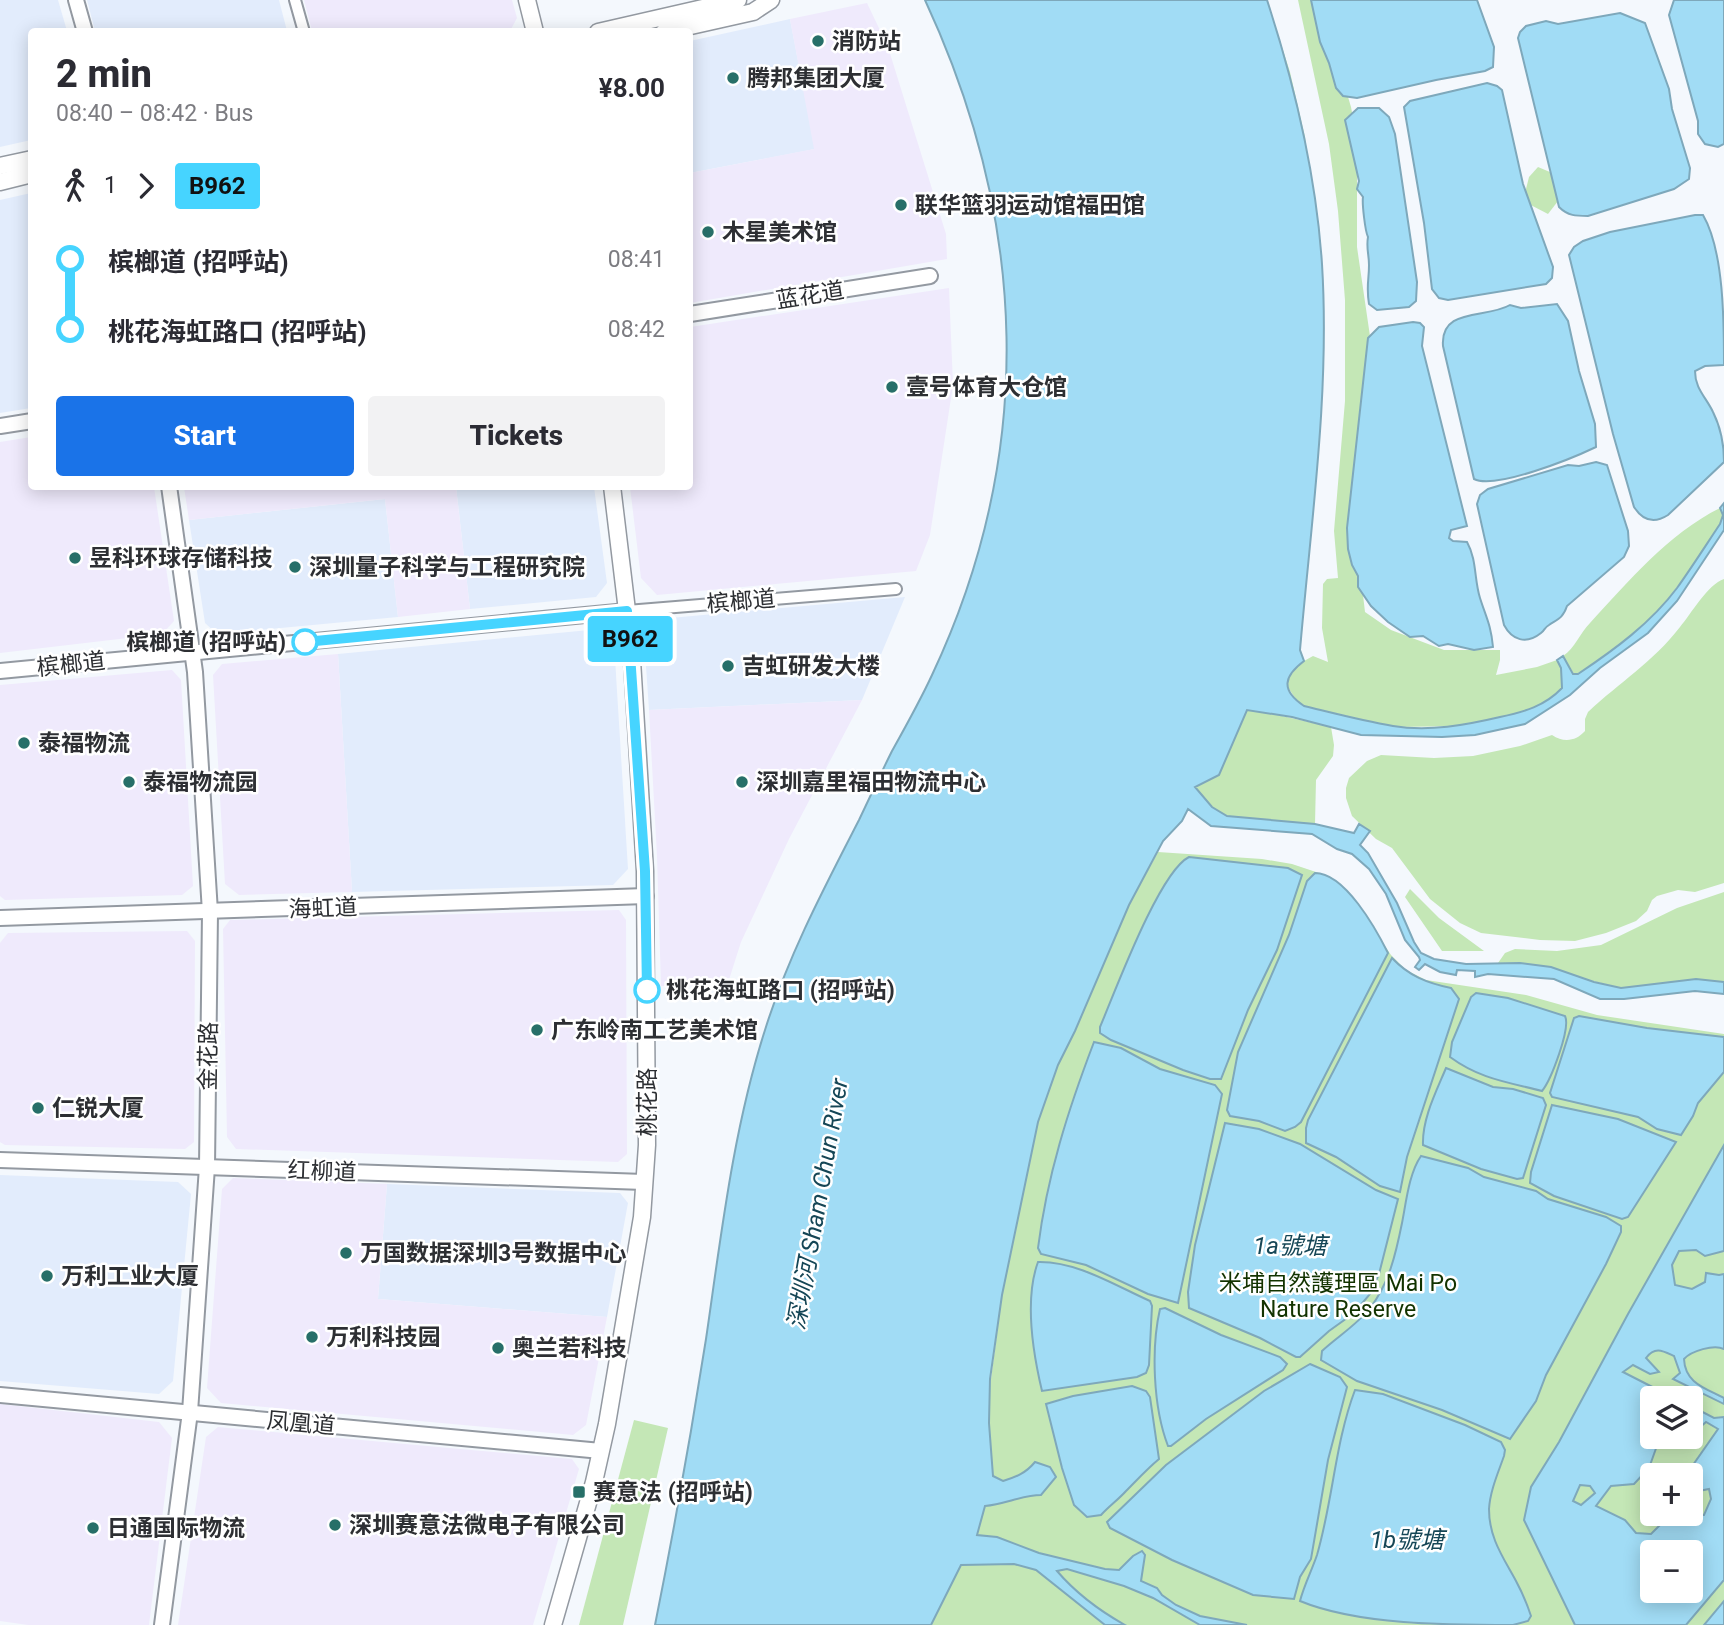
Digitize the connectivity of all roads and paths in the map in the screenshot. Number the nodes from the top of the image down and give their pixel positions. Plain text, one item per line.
1 (76, 0) edge
2 (295, 0) edge
3 (527, 0) edge
4 (738, 0) edge
5 (771, 0) edge
6 (84, 28) edge
7 (303, 28) edge
8 (534, 28) edge
9 (616, 28) edge
10 (682, 28) edge
11 (28, 160) edge
12 (0, 166) edge
13 (28, 175) edge
14 (0, 182) edge
15 (930, 276) dead end
16 (693, 314) edge
17 (28, 422) edge
18 (0, 426) edge
19 (170, 490) edge
20 (612, 490) edge
21 (896, 589) dead end
22 (627, 611) junction
23 (193, 653) junction
24 (0, 671) edge
25 (646, 896) junction
26 (210, 912) junction
27 (0, 918) edge
28 (0, 1160) edge
29 (207, 1167) junction
30 (644, 1182) junction
31 (0, 1395) edge
32 (190, 1412) junction
33 (601, 1451) junction
34 (162, 1625) edge
35 (553, 1625) edge

1 - 6 street
2 - 7 street
3 - 8 main road
4 - 9 main road
5 - 10 main road
11 - 12 main road
13 - 14 main road
15 - 16 street, 蓝花道
17 - 18 street
19 - 23 street, 金花路
20 - 22 main road, 桃花路
21 - 22 street, 槟榔道
22 - 23 street, 槟榔道
22 - 25 main road, 桃花路
23 - 24 street, 槟榔道
23 - 26 street, 金花路
25 - 26 street, 海虹道
25 - 30 main road, 桃花路
26 - 27 street, 海虹道
26 - 29 street, 金花路
28 - 29 street, 红柳道
29 - 30 street, 红柳道
29 - 32 street, 金花路
30 - 33 main road, 桃花路
31 - 32 street, 凤凰道
32 - 33 street, 凤凰道
32 - 34 street, 金花路
33 - 35 main road, 桃花路

